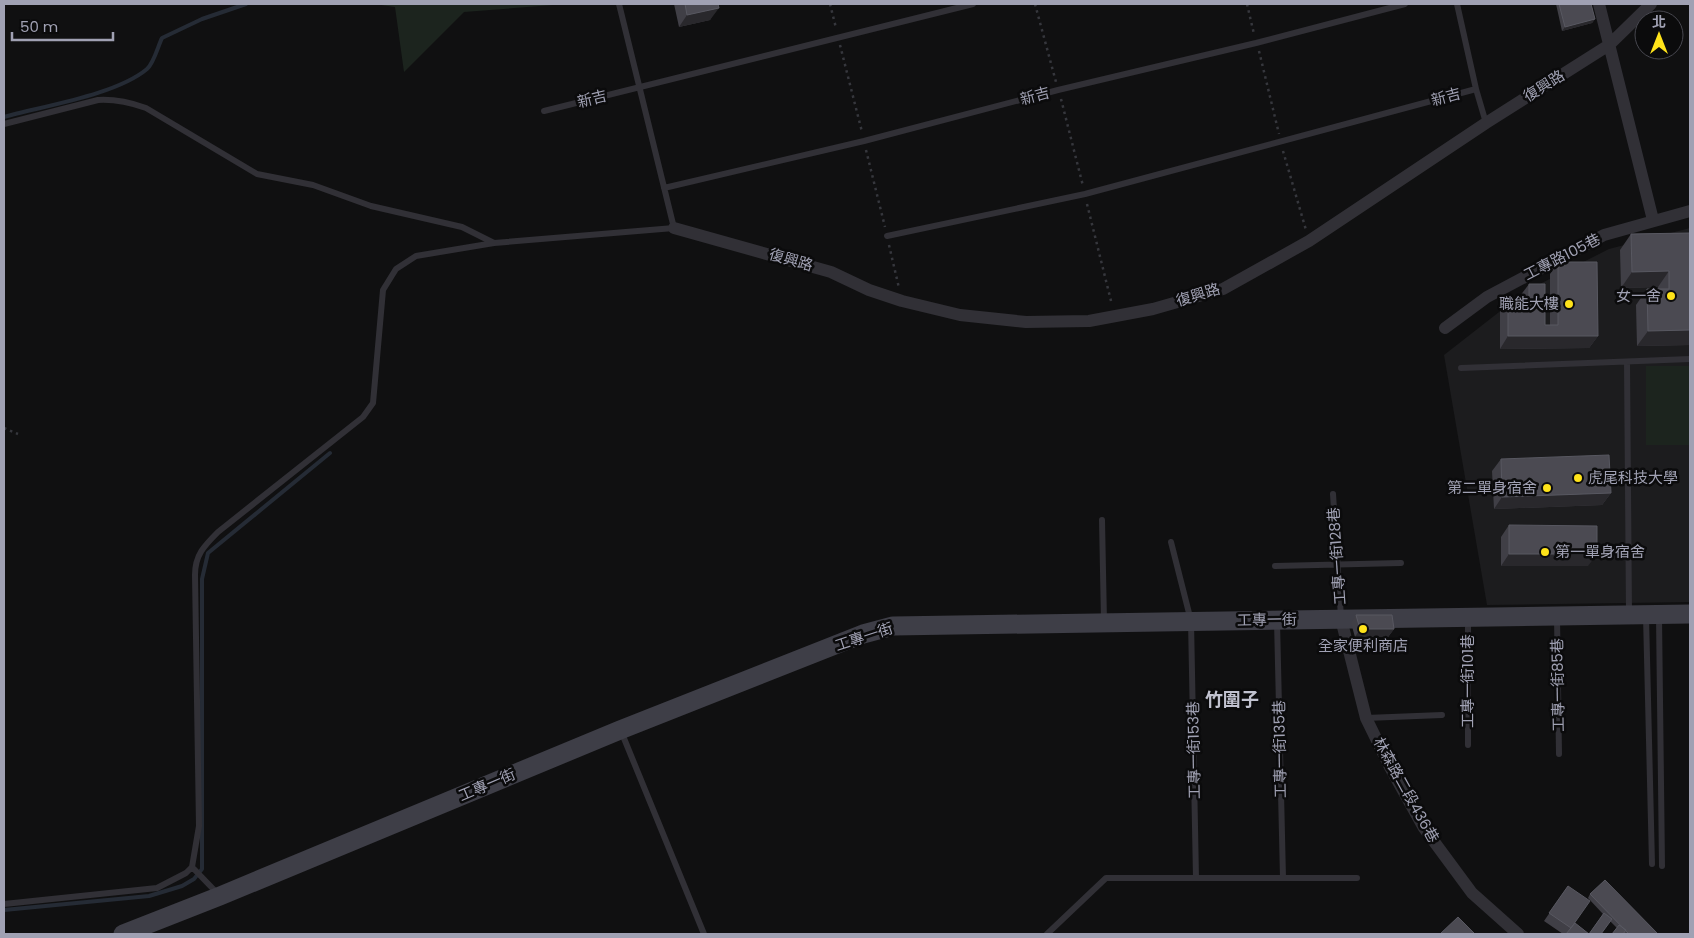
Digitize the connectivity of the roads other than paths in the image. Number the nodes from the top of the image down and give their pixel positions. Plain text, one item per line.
1 (620, 4) edge
2 (973, 4) edge
3 (1405, 4) edge
4 (1457, 4) edge
5 (1598, 4) edge
6 (1651, 4) edge
7 (1609, 45) junction
8 (640, 87) junction
9 (1476, 89) junction
10 (544, 111) dead end
11 (1486, 123) junction
12 (4, 124) edge
13 (664, 188) junction
14 (1690, 211) edge
15 (1653, 220) junction
16 (674, 228) junction
17 (887, 236) road end
18 (494, 243) junction
19 (1445, 328) dead end
20 (1690, 359) edge
21 (1627, 362) junction
22 (1461, 368) dead end
23 (1333, 494) dead end
24 (1102, 520) dead end
25 (1171, 542) dead end
26 (1400, 563) dead end
27 (1275, 566) dead end
28 (1338, 566) junction
29 (1690, 614) edge
30 (1645, 615) junction
31 (1557, 616) junction
32 (1468, 617) junction
33 (1341, 619) junction
34 (1277, 620) junction
35 (1191, 621) junction
36 (1104, 623) junction
37 (1442, 715) dead end
38 (1366, 718) junction
39 (620, 730) junction
40 (1468, 745) dead end
41 (1559, 754) dead end
42 (1652, 864) dead end
43 (1662, 866) dead end
44 (192, 867) junction
45 (1196, 878) junction
46 (1283, 878) junction
47 (1357, 878) dead end
48 (220, 896) junction
49 (4, 904) edge
50 (123, 934) edge
51 (704, 934) edge
52 (1047, 934) edge
53 (1518, 934) edge

1 - 8 lane
2 - 8 lane, 新吉
3 - 13 lane, 新吉
4 - 9 lane
5 - 7 street
6 - 7 street, 復興路
7 - 11 street, 復興路
7 - 15 street
8 - 10 lane, 新吉
8 - 13 lane
9 - 11 lane, 新吉
9 - 17 lane, 新吉
11 - 16 street, 復興路
12 - 18 lane
13 - 16 lane
14 - 15 street, 工專路105巷
15 - 19 street, 工專路105巷
16 - 18 lane
18 - 44 lane
20 - 21 lane
21 - 22 lane
21 - 30 lane
23 - 28 lane, 工專一街128巷
24 - 36 lane
25 - 35 lane, 工專一街153巷
26 - 28 lane
27 - 28 lane
28 - 33 lane, 工專一街128巷
29 - 30 street, 工專一街
30 - 31 street, 工專一街
30 - 42 lane
30 - 43 lane
31 - 32 street, 工專一街
31 - 41 lane, 工專一街85巷
32 - 33 street, 工專一街
32 - 40 lane, 工專一街101巷
33 - 34 street, 工專一街
33 - 38 street, 林森路二段436巷
34 - 35 street, 工專一街
34 - 46 lane, 工專一街135巷
35 - 36 street, 工專一街
35 - 45 lane, 工專一街153巷
36 - 39 street, 工專一街
37 - 38 lane
38 - 53 street, 林森路二段436巷
39 - 48 street, 工專一街
39 - 51 lane
44 - 48 lane
44 - 49 lane
45 - 46 lane
45 - 52 lane
46 - 47 lane
48 - 50 street, 工專一街

